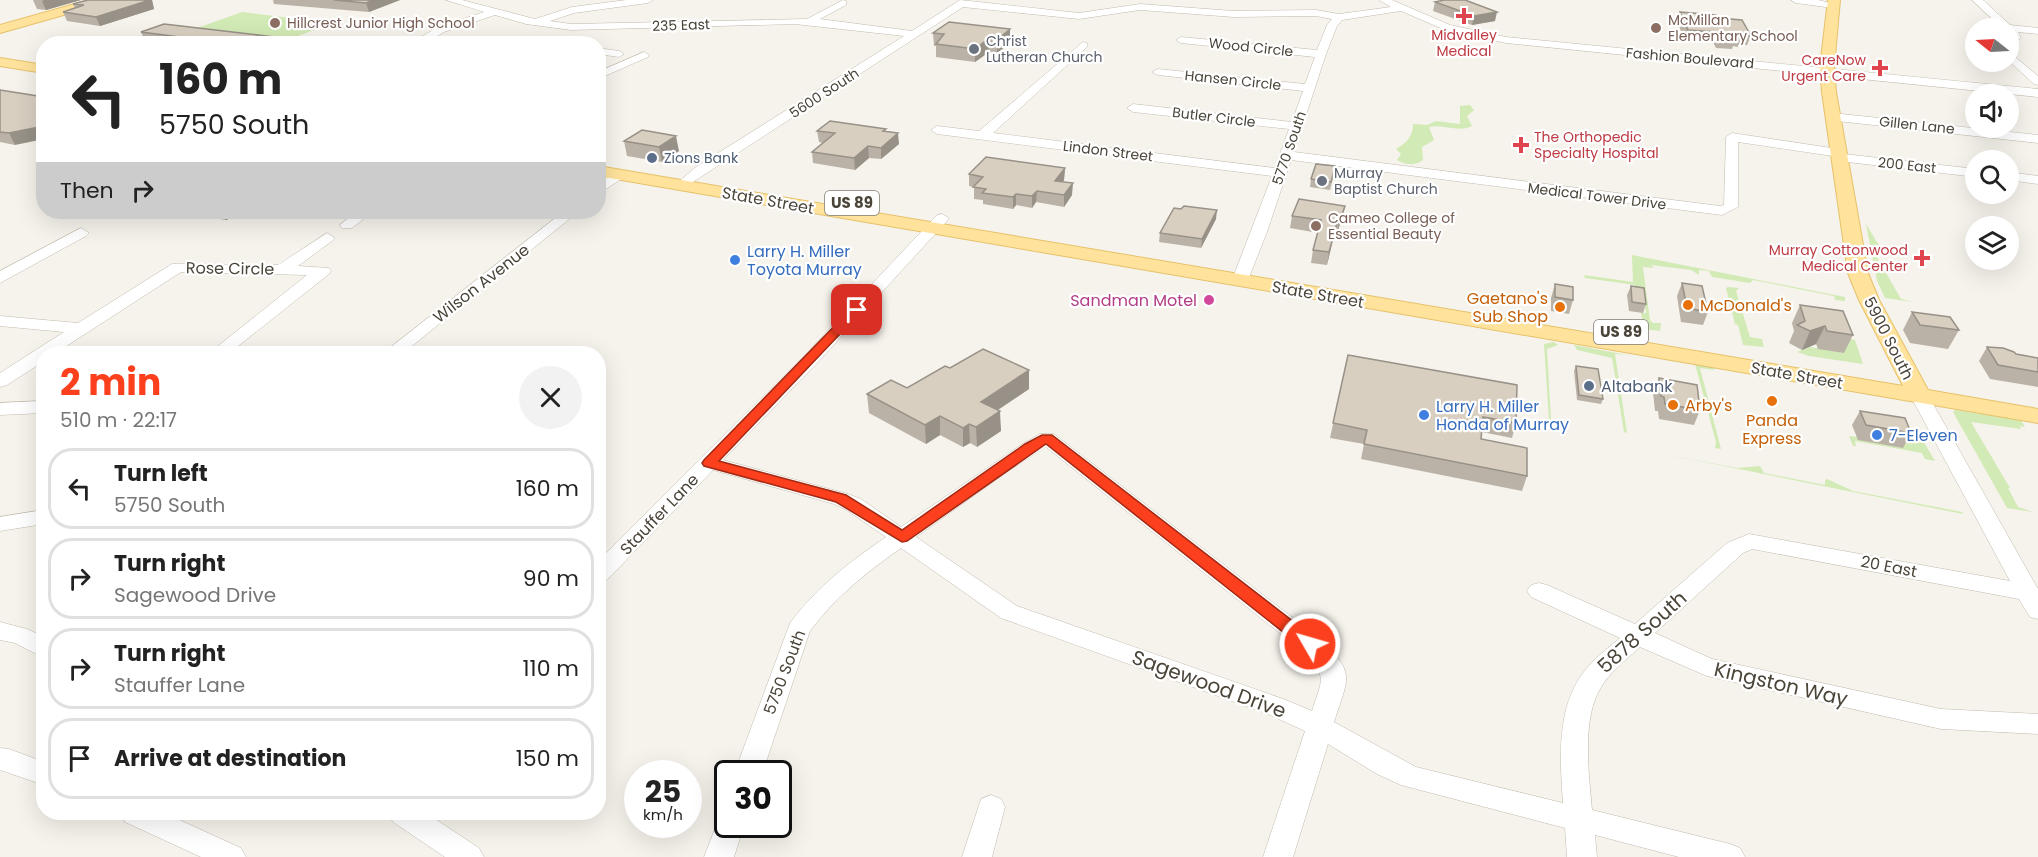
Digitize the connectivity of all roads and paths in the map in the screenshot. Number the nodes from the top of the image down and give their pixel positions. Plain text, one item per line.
1 (102, 0) edge
2 (450, 0) edge
3 (648, 0) edge
4 (1302, 0) edge
5 (1384, 0) edge
6 (1796, 0) edge
7 (1977, 0) edge
8 (964, 2) edge
9 (1833, 2) edge
10 (843, 3) dead end
11 (1401, 8) junction
12 (60, 12) junction
13 (492, 13) junction
14 (1310, 13) junction
15 (1339, 17) junction
16 (1998, 18) edge
17 (808, 22) junction
18 (534, 23) junction
19 (0, 29) edge
20 (2019, 29) edge
21 (2038, 31) edge
22 (915, 34) junction
23 (0, 35) edge
24 (429, 36) edge
25 (1181, 40) dead end
26 (1083, 45) dead end
27 (606, 52) edge
28 (1321, 54) junction
29 (644, 55) dead end
30 (606, 61) edge
31 (0, 62) edge
32 (2019, 64) edge
33 (36, 68) edge
34 (0, 72) edge
35 (606, 72) edge
36 (1158, 72) dead end
37 (1827, 72) junction
38 (36, 77) edge
39 (2038, 82) edge
40 (1309, 88) junction
41 (2038, 93) edge
42 (1133, 108) dead end
43 (1832, 117) junction
44 (1296, 126) junction
45 (937, 130) dead end
46 (982, 135) junction
47 (2038, 139) edge
48 (1286, 155) junction
49 (1838, 155) junction
50 (606, 163) edge
51 (1965, 172) edge
52 (606, 173) edge
53 (1280, 173) junction
54 (618, 175) junction
55 (2019, 177) edge
56 (2038, 180) edge
57 (687, 181) junction
58 (606, 184) edge
59 (355, 219) edge
60 (562, 219) edge
61 (937, 223) junction
62 (347, 225) dead end
63 (81, 233) dead end
64 (327, 238) dead end
65 (284, 269) junction
66 (1243, 274) junction
67 (0, 278) edge
68 (0, 321) edge
69 (82, 329) junction
70 (55, 346) edge
71 (227, 346) edge
72 (401, 346) edge
73 (36, 358) edge
74 (0, 381) edge
75 (1915, 388) junction
76 (2038, 401) edge
77 (36, 407) edge
78 (0, 409) edge
79 (2038, 416) edge
80 (709, 463) junction
81 (36, 518) edge
82 (0, 524) edge
83 (902, 537) junction
84 (1749, 540) joint
85 (606, 567) edge
86 (1539, 591) dead end
87 (2033, 602) edge
88 (0, 631) edge
89 (36, 637) edge
90 (1638, 637) junction
91 (2038, 724) edge
92 (1319, 726) junction
93 (0, 759) edge
94 (753, 760) edge
95 (36, 771) edge
96 (991, 807) dead end
97 (150, 820) edge
98 (414, 820) edge
99 (1580, 820) junction
100 (726, 838) edge
101 (231, 857) edge
102 (469, 857) edge
103 (719, 857) edge
104 (977, 857) edge
105 (1278, 857) edge
106 (1582, 857) edge
107 (1730, 857) edge

1 - 12 main road
2 - 13 street, 235 East
3 - 18 street
4 - 14 street
5 - 11 street, Fashion Boulevard
6 - 9 street
7 - 16 street
8 - 14 street
8 - 22 street, 5600 South
9 - 37 main road, 5900 South
10 - 17 street
11 - 15 street
11 - 37 street, Fashion Boulevard
12 - 19 main road
12 - 23 main road
13 - 18 street, 235 East
13 - 24 street
14 - 15 street
15 - 28 street, 5770 South
17 - 18 street, 235 East
17 - 22 street, 235 East
20 - 21 street
22 - 57 street, 5600 South
25 - 28 street, Wood Circle
26 - 46 street
27 - 30 street
28 - 40 street, 5770 South
29 - 35 street
31 - 33 main road
32 - 39 street
34 - 38 main road
36 - 40 street, Hansen Circle
37 - 41 street, Fashion Boulevard
37 - 43 main road, 5900 South
40 - 44 street, 5770 South
42 - 44 street, Butler Circle
43 - 47 street, Gillen Lane
43 - 49 main road, 5900 South
44 - 48 street, 5770 South
45 - 46 street, Lindon Street
46 - 53 street, Lindon Street
48 - 49 street, Medical Tower Drive
48 - 53 street, 5770 South
49 - 51 street, 200 East
49 - 75 main road, 5900 South
50 - 57 main road, State Street / US 89
52 - 54 main road, State Street / US 89
53 - 66 street, 5770 South
54 - 57 main road, State Street / US 89
54 - 58 street
55 - 56 street
57 - 61 main road, State Street / US 89
59 - 62 street
60 - 72 street, Wilson Avenue
61 - 66 main road, State Street / US 89
61 - 80 street, Stauffer Lane
63 - 67 street
64 - 65 street
65 - 69 street, Rose Circle
65 - 71 street, Rose Circle
66 - 75 main road, State Street / US 89
68 - 69 street
69 - 70 street, Rose Circle
73 - 74 street, Rose Circle
75 - 76 main road, State Street / US 89
75 - 79 main road, State Street / US 89
75 - 87 street, 5900 South
77 - 78 street
80 - 83 street, Sagewood Drive
80 - 85 street, Stauffer Lane
81 - 82 street
83 - 92 street, Sagewood Drive
83 - 92 street, 5750 South
83 - 94 street, 5750 South
84 - 87 street, 20 East
84 - 90 street, 5878 South
86 - 90 street, Kingston Way
88 - 89 street
90 - 91 street, Kingston Way
90 - 99 street, 5878 South
92 - 99 street, Sagewood Drive
92 - 105 street
93 - 95 street
96 - 104 street
97 - 101 street
98 - 102 street
99 - 106 street, 5878 South
99 - 107 street, Sagewood Drive
100 - 103 street

